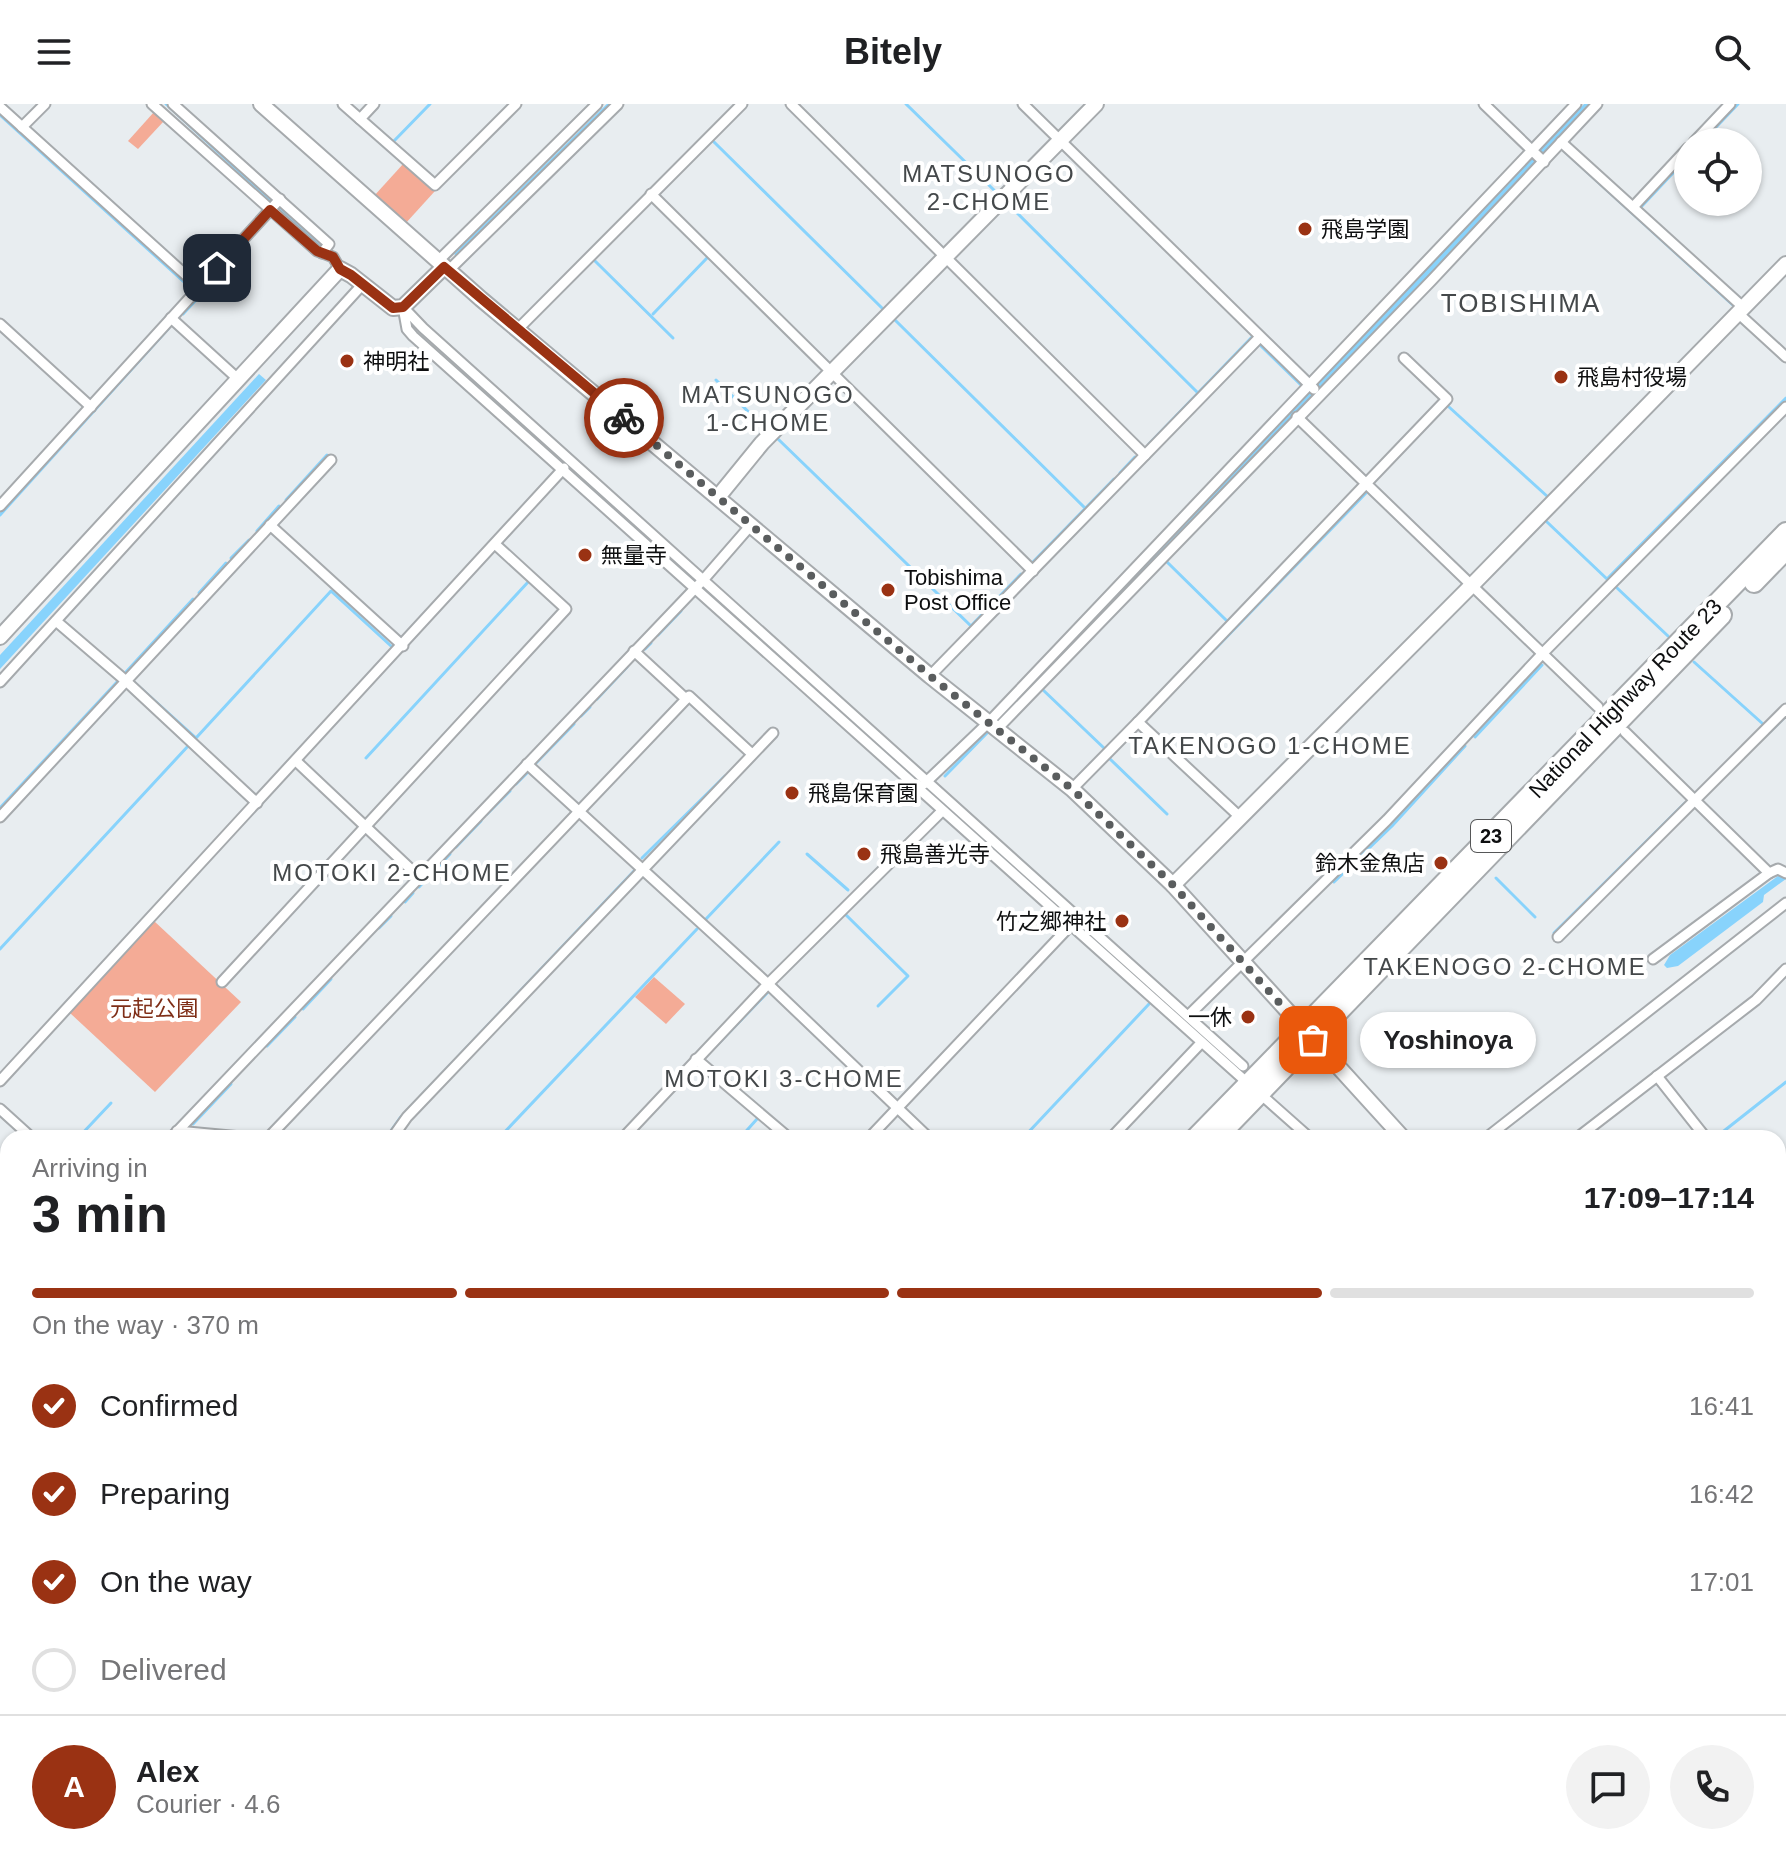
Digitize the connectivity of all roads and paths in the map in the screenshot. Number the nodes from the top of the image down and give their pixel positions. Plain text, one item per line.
1 (45, 104) edge
2 (152, 104) edge
3 (173, 104) edge
4 (261, 104) edge
5 (343, 104) edge
6 (374, 104) edge
7 (516, 104) edge
8 (597, 104) edge
9 (618, 104) edge
10 (742, 104) edge
11 (791, 104) edge
12 (1023, 104) edge
13 (1096, 104) edge
14 (1484, 104) edge
15 (1576, 104) edge
16 (1597, 104) edge
17 (1730, 104) edge
18 (0, 107) edge
19 (360, 119) junction
20 (22, 127) junction
21 (1707, 128) edge
22 (1060, 140) junction
23 (1561, 142) junction
24 (1531, 151) junction
25 (1544, 162) junction
26 (1674, 163) edge
27 (651, 194) junction
28 (280, 199) junction
29 (1633, 207) junction
30 (270, 210) junction
31 (322, 253) junction
32 (945, 256) junction
33 (1786, 264) edge
34 (443, 267) junction
35 (340, 269) junction
36 (1419, 271) junction
37 (1431, 281) junction
38 (362, 285) junction
39 (199, 287) junction
40 (403, 307) junction
41 (1741, 311) junction
42 (171, 318) junction
43 (0, 324) edge
44 (517, 330) junction
45 (1259, 338) junction
46 (1786, 357) edge
47 (1404, 358) dead end
48 (832, 371) junction
49 (238, 379) junction
50 (1310, 386) junction
51 (1319, 394) junction
52 (91, 407) junction
53 (1786, 407) edge
54 (1297, 417) junction
55 (1145, 455) junction
56 (331, 460) dead end
57 (571, 461) junction
58 (562, 470) junction
59 (1367, 483) junction
60 (718, 497) junction
61 (0, 506) edge
62 (270, 525) junction
63 (751, 525) junction
64 (1786, 532) edge
65 (496, 545) junction
66 (1786, 550) edge
67 (1033, 571) junction
68 (704, 579) junction
69 (1473, 584) junction
70 (695, 588) junction
71 (56, 621) junction
72 (0, 637) edge
73 (403, 646) junction
74 (634, 651) junction
75 (1544, 652) junction
76 (930, 676) junction
77 (126, 681) junction
78 (0, 682) edge
79 (686, 699) junction
80 (1598, 707) dead end
81 (1786, 709) edge
82 (1138, 722) junction
83 (993, 726) junction
84 (1625, 732) dead end
85 (773, 733) dead end
86 (752, 754) junction
87 (296, 761) junction
88 (527, 764) junction
89 (928, 780) junction
90 (919, 789) junction
91 (1072, 789) junction
92 (1694, 801) junction
93 (257, 803) junction
94 (942, 811) junction
95 (579, 812) junction
96 (0, 817) edge
97 (1241, 818) junction
98 (366, 827) junction
99 (643, 870) junction
100 (1780, 870) edge
101 (419, 877) junction
102 (1173, 885) junction
103 (1786, 903) edge
104 (1070, 926) junction
105 (1558, 937) dead end
106 (1653, 959) dead end
107 (1243, 961) junction
108 (1786, 969) edge
109 (222, 982) dead end
110 (768, 984) junction
111 (1188, 1016) junction
112 (1307, 1034) junction
113 (1201, 1043) junction
114 (696, 1059) junction
115 (1243, 1066) dead end
116 (1657, 1076) junction
117 (1242, 1078) dead end
118 (0, 1081) edge
119 (1266, 1099) dead end
120 (898, 1108) junction
121 (0, 1109) edge
122 (23, 1130) edge
123 (178, 1130) edge
124 (276, 1130) edge
125 (398, 1130) edge
126 (630, 1130) edge
127 (780, 1130) edge
128 (877, 1130) edge
129 (921, 1130) edge
130 (1119, 1130) edge
131 (1203, 1130) edge
132 (1224, 1130) edge
133 (1301, 1130) edge
134 (1396, 1130) edge
135 (1496, 1130) edge
136 (1587, 1130) edge
137 (1700, 1130) edge

1 - 20 street
2 - 30 street
3 - 28 street
4 - 34 street
5 - 19 street
6 - 19 street
7 - 19 street
8 - 34 street
9 - 34 street
10 - 27 street
11 - 32 street
12 - 22 street
13 - 22 street
14 - 24 street
15 - 24 street
16 - 23 street
17 - 21 street
18 - 20 street
20 - 39 street
22 - 32 street
22 - 45 street
23 - 25 street
23 - 29 street
24 - 25 street
24 - 36 street
25 - 37 street
26 - 29 street
27 - 44 street
27 - 48 street
28 - 30 street
28 - 31 street
29 - 41 street
30 - 31 street
30 - 39 street
31 - 35 street
32 - 48 street
32 - 55 street
33 - 41 street
34 - 40 street
34 - 44 street
35 - 38 street
35 - 49 street
36 - 37 street
36 - 50 street
37 - 51 street
38 - 40 street
38 - 71 street
39 - 42 street
40 - 57 street
40 - 58 street
41 - 46 street
41 - 69 street
42 - 49 street
42 - 52 street
43 - 52 street
44 - 60 street
45 - 50 street
45 - 55 street
47 - 59 street
48 - 60 street
48 - 67 street
49 - 72 street
50 - 51 street
50 - 83 street
51 - 54 street
52 - 61 street
53 - 75 street
54 - 59 street
54 - 83 street
55 - 67 street
56 - 62 street
57 - 58 street
57 - 68 street
58 - 65 street
58 - 70 street
59 - 69 street
59 - 82 street
60 - 63 street
62 - 73 street
62 - 77 street
63 - 68 street
63 - 76 street
64 - 112 highway, National Highway Route 23 / 23
65 - 73 street
65 - 98 street
66 - 112 highway, National Highway Route 23 / 23
67 - 76 street
68 - 70 street
68 - 89 street
69 - 75 street
69 - 97 street
70 - 74 street
70 - 90 street
71 - 77 street
71 - 78 street
73 - 87 street
74 - 79 street
74 - 88 street
75 - 80 street
75 - 107 street
76 - 83 street
77 - 93 street
77 - 96 street
79 - 86 street
79 - 95 street
81 - 92 street
82 - 91 street
82 - 97 street
83 - 89 street
83 - 91 street
84 - 92 street
85 - 86 street
86 - 99 street
87 - 93 street
87 - 98 street
88 - 95 street
88 - 101 street
89 - 90 street
89 - 111 street
90 - 94 street
91 - 102 street
92 - 100 street
92 - 105 street
93 - 118 street
94 - 104 street
94 - 110 street
95 - 99 street
95 - 124 street
97 - 102 street
98 - 101 street
98 - 109 street
99 - 110 street
99 - 125 street
100 - 106 street
101 - 123 street
102 - 107 street
103 - 135 street
104 - 113 street
104 - 120 street
107 - 111 street
107 - 112 street
108 - 116 street
110 - 114 street
110 - 120 street
111 - 115 street
112 - 131 highway, National Highway Route 23 / 23
112 - 132 highway, National Highway Route 23 / 23
112 - 134 street
113 - 117 street
113 - 130 street
114 - 126 street
114 - 127 street
116 - 136 street
116 - 137 street
119 - 133 street
120 - 128 street
120 - 129 street
121 - 122 street

